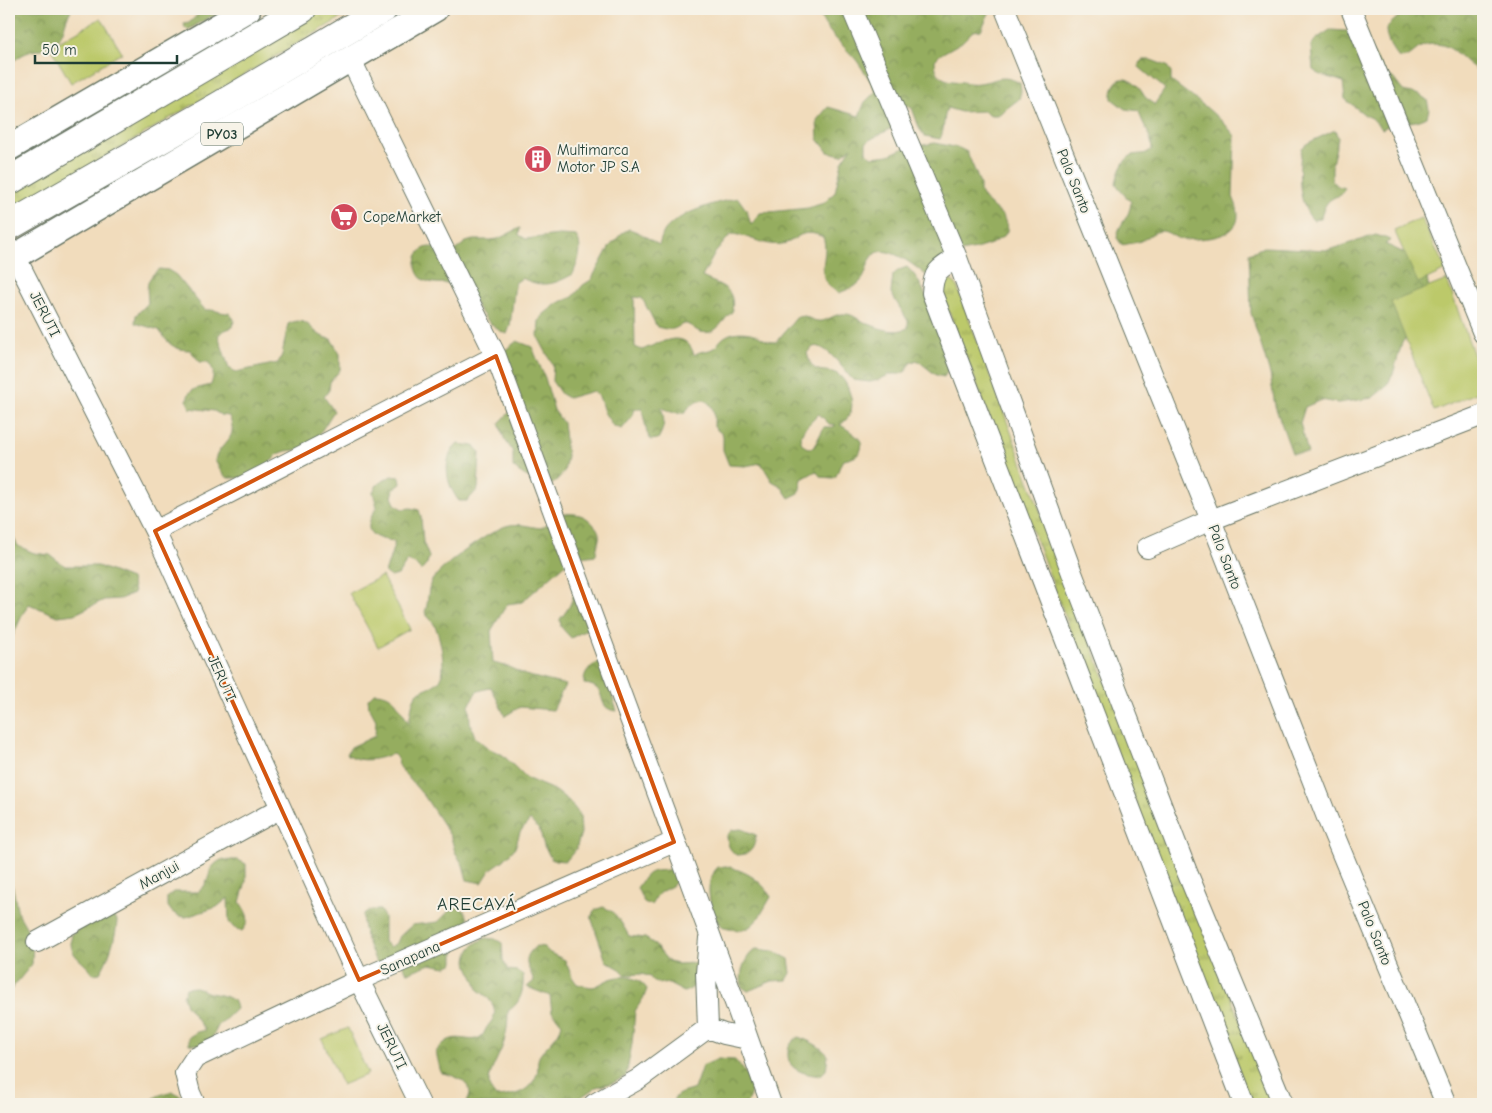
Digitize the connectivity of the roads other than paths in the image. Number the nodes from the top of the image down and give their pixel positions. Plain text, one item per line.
1 (248, 9) edge
2 (302, 9) edge
3 (383, 9) edge
4 (435, 9) edge
5 (852, 9) edge
6 (1005, 9) edge
7 (1351, 9) edge
8 (350, 58) junction
9 (9, 148) edge
10 (9, 181) edge
11 (9, 226) edge
12 (12, 258) edge
13 (957, 258) junction
14 (1483, 333) edge
15 (496, 356) junction
16 (1483, 415) edge
17 (1211, 520) junction
18 (155, 531) junction
19 (1147, 548) dead end
20 (281, 808) junction
21 (674, 842) junction
22 (709, 935) junction
23 (37, 942) dead end
24 (359, 980) junction
25 (708, 1028) junction
26 (748, 1039) junction
27 (195, 1104) edge
28 (420, 1104) edge
29 (594, 1104) edge
30 (770, 1104) edge
31 (1244, 1104) edge
32 (1283, 1104) edge
33 (1446, 1104) edge

1 - 9 main road
2 - 10 highway
3 - 11 highway, PY03
4 - 8 main road, PY03
5 - 13 street
6 - 17 street, Palo Santo
7 - 14 street
8 - 12 main road, PY03
8 - 15 street
12 - 18 street, JERUTI
13 - 31 street
13 - 32 street
15 - 18 street
15 - 21 street
16 - 17 street
17 - 19 street
17 - 33 street, Palo Santo
18 - 20 street, JERUTI
20 - 23 street, Manjui
20 - 24 street, JERUTI
21 - 22 street
21 - 24 street, Sanapana
22 - 25 street
22 - 26 street
24 - 27 street, Sanapana
24 - 28 street, JERUTI
25 - 26 street
25 - 29 street
26 - 30 street

